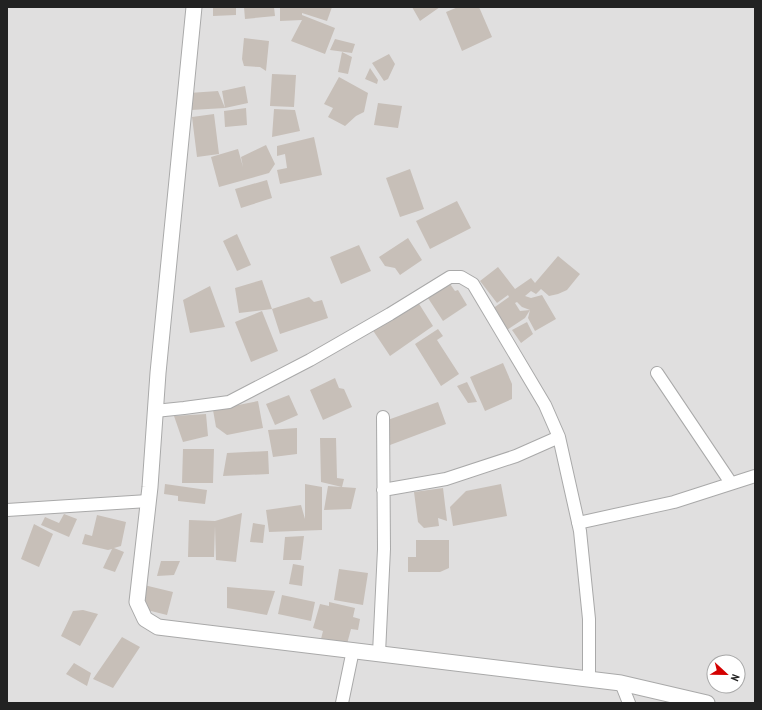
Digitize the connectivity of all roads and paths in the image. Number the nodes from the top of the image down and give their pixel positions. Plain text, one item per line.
1 (194, 7) edge
2 (657, 373) dead end
3 (155, 411) junction
4 (383, 417) dead end
5 (559, 437) junction
6 (755, 476) edge
7 (732, 483) junction
8 (383, 490) junction
9 (148, 501) junction
10 (7, 510) edge
11 (578, 523) junction
12 (353, 650) junction
13 (379, 653) junction
14 (589, 679) junction
15 (622, 683) junction
16 (342, 703) edge
17 (629, 703) edge
18 (707, 703) edge

1 - 3 street
2 - 7 street
3 - 5 street
3 - 9 street
4 - 8 street
5 - 8 street
5 - 11 street
6 - 7 street
7 - 11 street
8 - 13 street
9 - 10 street
9 - 12 street
11 - 14 street
12 - 13 street
12 - 16 street
13 - 14 street
14 - 15 street
15 - 17 street
15 - 18 street

